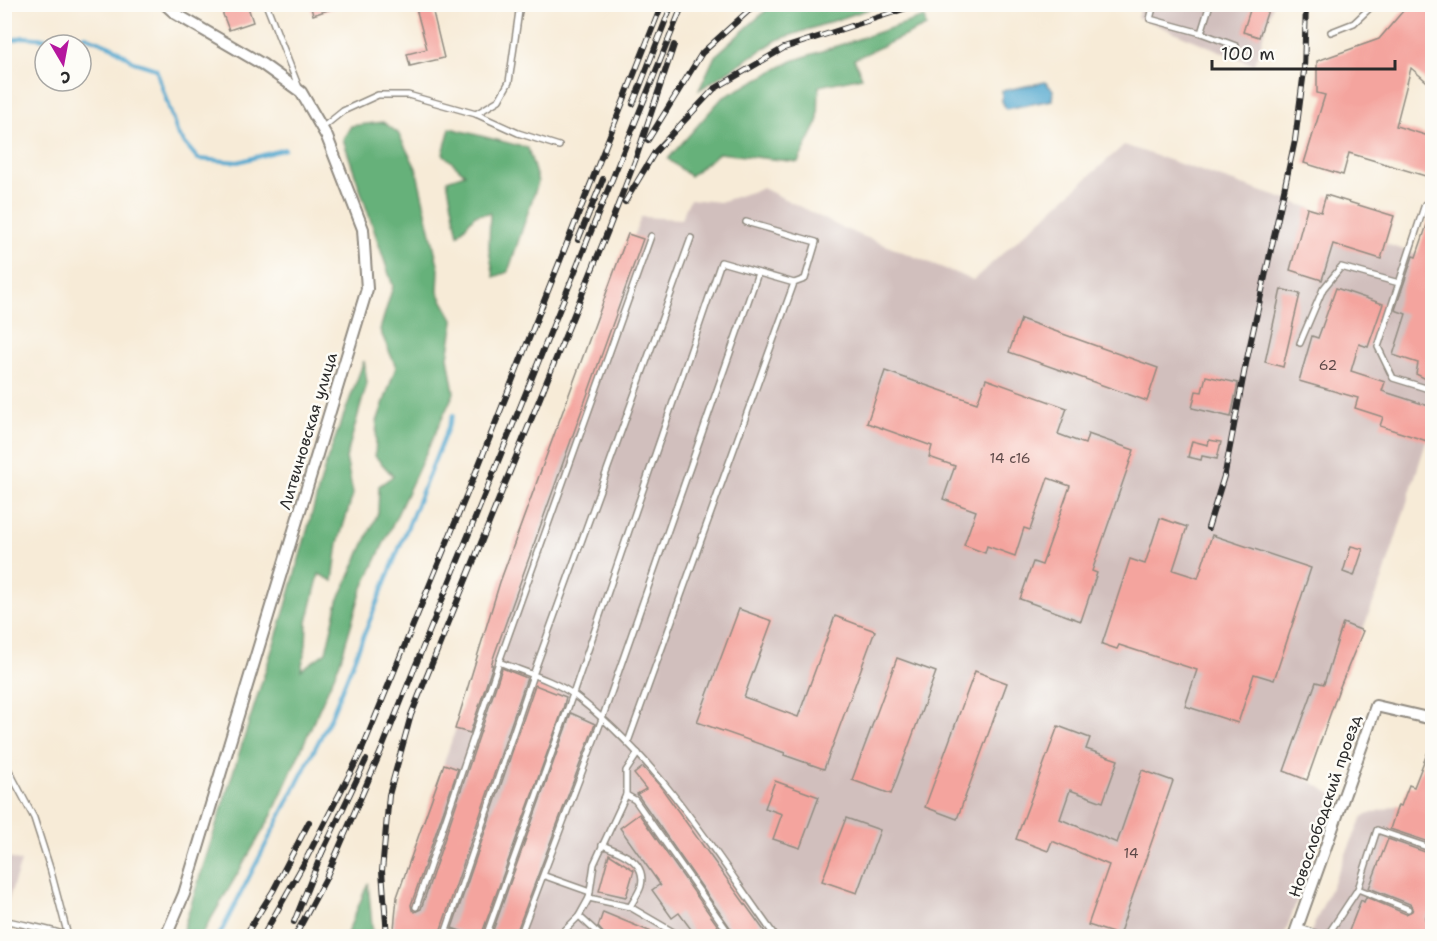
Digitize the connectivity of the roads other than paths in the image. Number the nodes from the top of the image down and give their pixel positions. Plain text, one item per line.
1 (165, 4) edge
2 (520, 4) edge
3 (1154, 4) edge
4 (1210, 4) edge
5 (1374, 4) edge
6 (268, 5) edge
7 (1331, 32) dead end
8 (1201, 33) junction
9 (1236, 46) dead end
10 (301, 92) junction
11 (476, 114) junction
12 (322, 128) junction
13 (559, 146) dead end
14 (1432, 202) edge
15 (746, 222) dead end
16 (651, 236) dead end
17 (691, 238) dead end
18 (758, 273) junction
19 (794, 283) junction
20 (1399, 283) junction
21 (1300, 343) dead end
22 (1432, 390) edge
23 (499, 662) junction
24 (533, 675) junction
25 (573, 694) junction
26 (602, 719) junction
27 (1432, 719) edge
28 (628, 742) junction
29 (638, 753) junction
30 (5, 762) edge
31 (626, 795) junction
32 (603, 845) junction
33 (1426, 848) dead end
34 (544, 876) junction
35 (1359, 889) junction
36 (589, 895) junction
37 (416, 908) dead end
38 (630, 908) junction
39 (1408, 909) dead end
40 (579, 916) junction
41 (4, 920) edge
42 (1296, 932) edge
43 (68, 936) edge
44 (166, 936) edge
45 (461, 936) edge
46 (486, 936) edge
47 (520, 936) edge
48 (559, 936) edge
49 (601, 936) edge
50 (680, 936) edge
51 (731, 936) edge
52 (775, 936) edge
53 (1325, 936) edge

1 - 10 street, Литвиновская улица
2 - 11 lane
3 - 8 lane
4 - 8 lane
5 - 7 lane
6 - 10 lane
8 - 9 lane
10 - 12 street, Литвиновская улица
11 - 12 lane
11 - 13 lane
12 - 44 street, Литвиновская улица
14 - 20 lane
15 - 19 lane
16 - 23 lane
17 - 24 lane
18 - 19 lane
18 - 25 lane
18 - 26 lane
19 - 28 lane
20 - 21 lane
20 - 22 lane
23 - 24 lane
23 - 37 lane
24 - 25 lane
24 - 45 lane
25 - 26 lane
25 - 46 lane
26 - 28 lane
26 - 34 lane
27 - 42 street, Новослободский проезд
28 - 29 lane
29 - 31 lane
29 - 52 lane
30 - 43 lane
31 - 32 lane
31 - 51 lane
32 - 36 lane
32 - 38 lane
33 - 35 lane
34 - 36 lane
34 - 47 lane
35 - 39 lane
35 - 53 lane
36 - 38 lane
36 - 40 lane
38 - 50 lane
40 - 48 lane
40 - 49 lane
41 - 43 lane
42 - 53 lane

